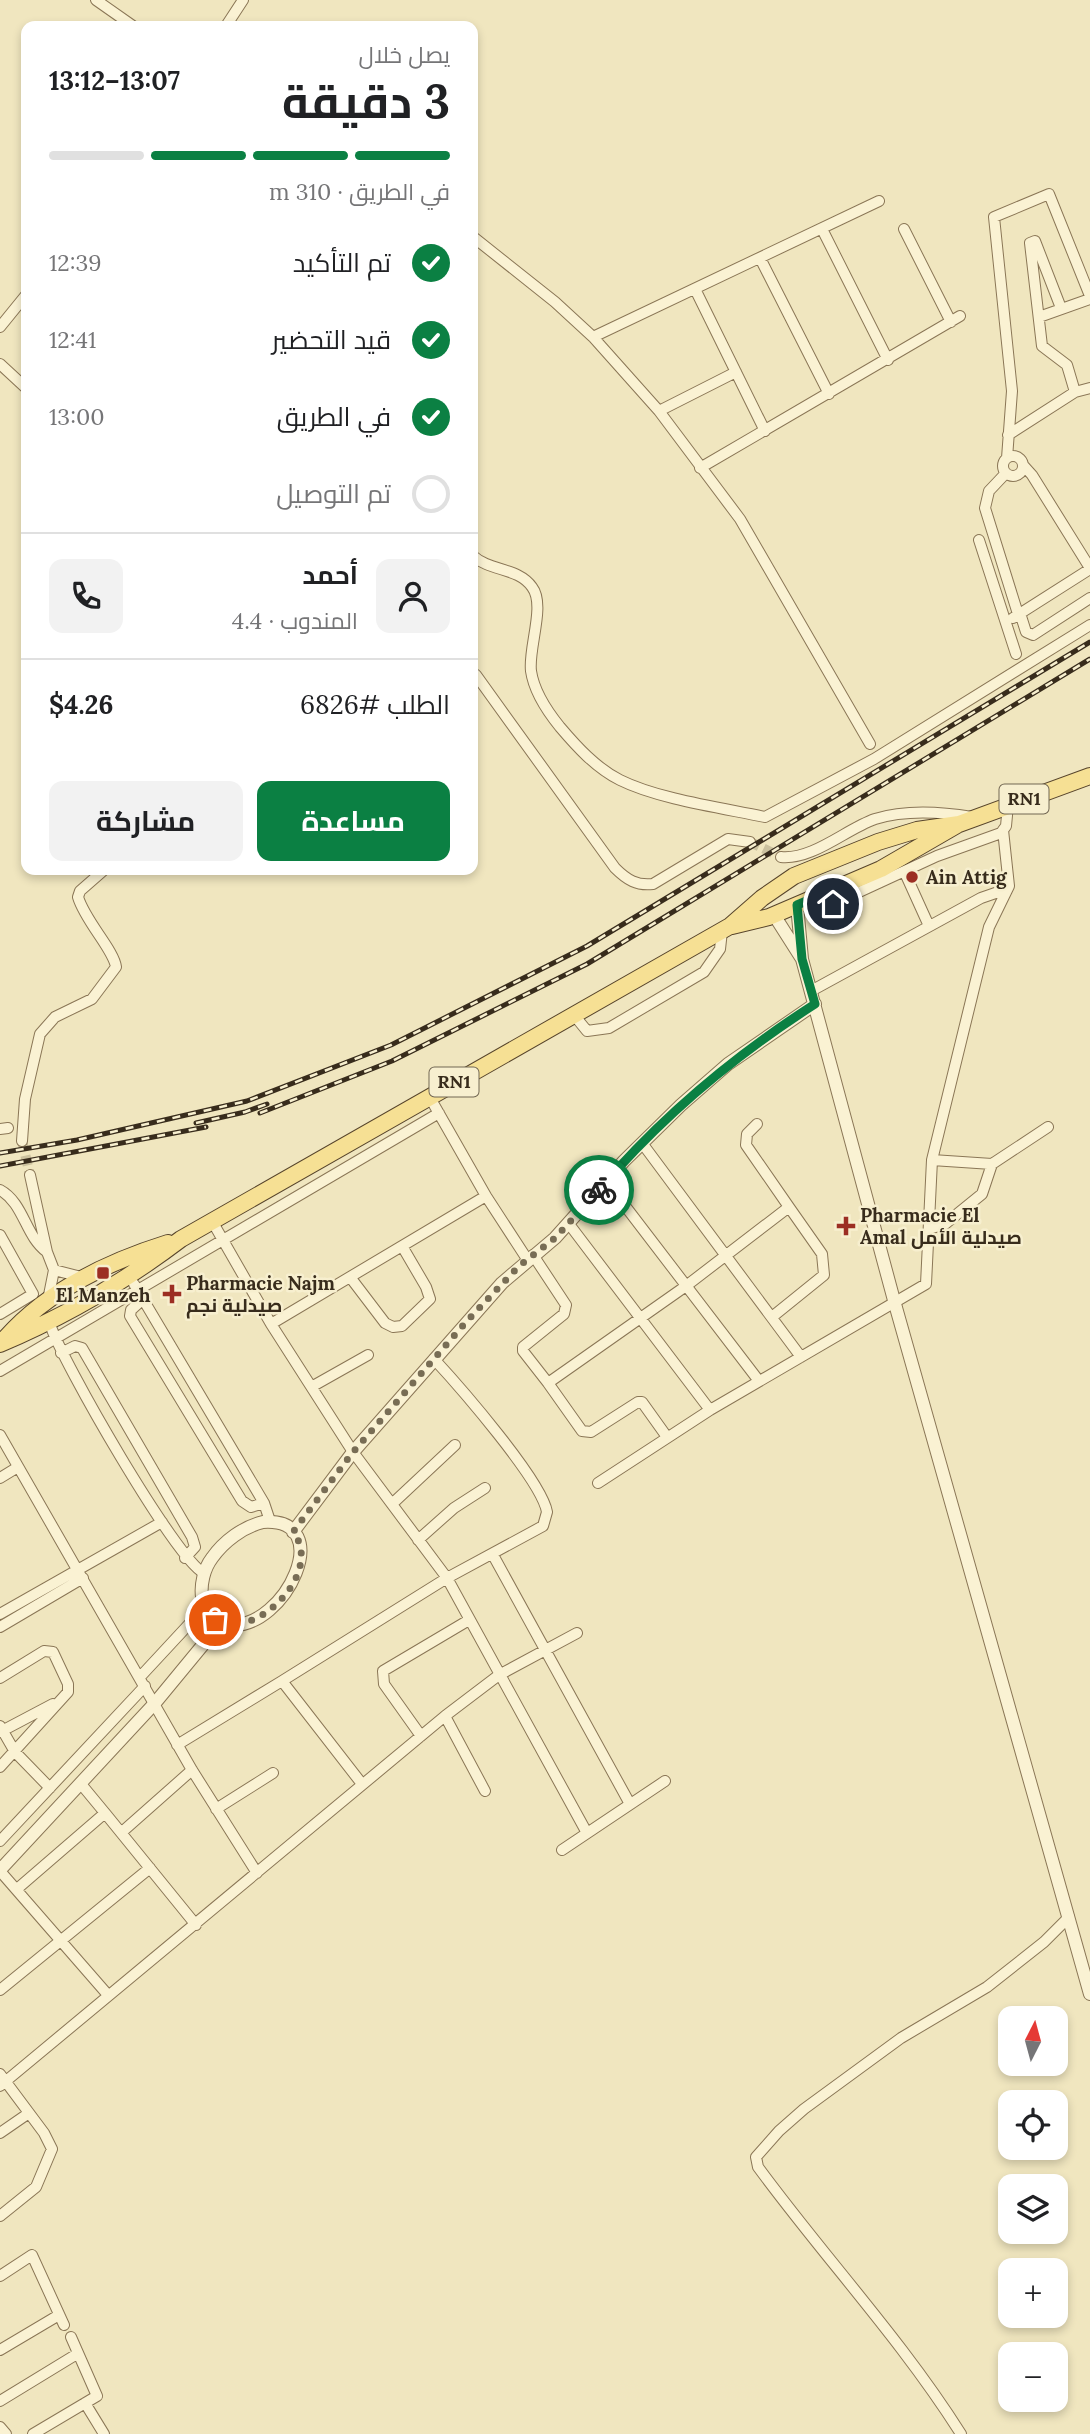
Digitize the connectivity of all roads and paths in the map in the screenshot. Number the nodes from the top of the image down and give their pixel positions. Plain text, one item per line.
1 (96, 0) edge
2 (243, 0) edge
3 (125, 21) edge
4 (229, 21) edge
5 (879, 201) dead end
6 (822, 229) junction
7 (904, 229) dead end
8 (478, 241) edge
9 (760, 258) junction
10 (695, 289) junction
11 (1090, 298) edge
12 (21, 301) edge
13 (1061, 308) junction
14 (1039, 317) junction
15 (0, 327) edge
16 (593, 337) junction
17 (888, 360) junction
18 (0, 364) edge
19 (736, 372) junction
20 (21, 383) edge
21 (1090, 388) edge
22 (1075, 392) junction
23 (830, 394) junction
24 (659, 411) junction
25 (765, 430) junction
26 (1008, 435) junction
27 (1007, 458) junction
28 (1023, 466) junction
29 (700, 468) junction
30 (1006, 473) junction
31 (979, 540) dead end
32 (478, 559) edge
33 (1090, 568) edge
34 (1090, 597) edge
35 (1019, 614) junction
36 (1006, 623) junction
37 (1090, 625) edge
38 (1016, 654) dead end
39 (478, 678) edge
40 (870, 744) dead end
41 (1090, 776) edge
42 (1008, 805) junction
43 (975, 818) junction
44 (959, 824) junction
45 (860, 826) junction
46 (1003, 830) junction
47 (884, 840) junction
48 (750, 842) tunnel mouth
49 (781, 857) tunnel mouth
50 (902, 867) junction
51 (98, 875) edge
52 (784, 882) junction
53 (1007, 889) junction
54 (795, 906) junction
55 (774, 915) junction
56 (929, 926) junction
57 (726, 929) junction
58 (802, 959) junction
59 (811, 990) junction
60 (815, 1004) junction
61 (574, 1015) junction
62 (429, 1096) junction
63 (439, 1113) junction
64 (757, 1124) dead end
65 (1048, 1127) dead end
66 (22, 1141) tunnel mouth
67 (642, 1143) junction
68 (932, 1160) junction
69 (992, 1164) junction
70 (30, 1175) tunnel mouth
71 (606, 1181) junction
72 (0, 1190) edge
73 (486, 1196) junction
74 (789, 1207) junction
75 (212, 1221) junction
76 (569, 1224) junction
77 (929, 1229) junction
78 (0, 1235) edge
79 (181, 1239) junction
80 (220, 1239) junction
81 (402, 1246) junction
82 (47, 1252) junction
83 (11, 1254) junction
84 (727, 1256) junction
85 (530, 1257) junction
86 (120, 1258) junction
87 (0, 1261) edge
88 (54, 1270) junction
89 (350, 1276) junction
90 (85, 1278) junction
91 (686, 1286) junction
92 (137, 1289) junction
93 (48, 1300) junction
94 (895, 1304) junction
95 (0, 1314) edge
96 (772, 1317) junction
97 (642, 1318) junction
98 (271, 1324) junction
99 (52, 1331) junction
100 (1, 1344) edge
101 (61, 1353) junction
102 (368, 1355) dead end
103 (802, 1357) junction
104 (434, 1359) junction
105 (0, 1371) edge
106 (759, 1381) junction
107 (548, 1383) junction
108 (313, 1386) junction
109 (204, 1405) junction
110 (710, 1410) junction
111 (187, 1415) junction
112 (0, 1436) edge
113 (667, 1437) junction
114 (133, 1439) junction
115 (455, 1445) dead end
116 (117, 1449) junction
117 (353, 1452) junction
118 (18, 1466) junction
119 (0, 1478) edge
120 (598, 1483) dead end
121 (485, 1488) dead end
122 (264, 1503) junction
123 (392, 1504) junction
124 (270, 1521) junction
125 (162, 1522) junction
126 (293, 1532) junction
127 (418, 1540) junction
128 (493, 1555) junction
129 (186, 1558) junction
130 (204, 1573) junction
131 (80, 1574) junction
132 (447, 1578) junction
133 (204, 1608) junction
134 (0, 1614) edge
135 (469, 1620) junction
136 (220, 1623) junction
137 (0, 1627) edge
138 (577, 1633) dead end
139 (545, 1650) junction
140 (499, 1675) junction
141 (0, 1678) edge
142 (143, 1681) junction
143 (282, 1681) junction
144 (60, 1701) junction
145 (155, 1703) junction
146 (445, 1716) junction
147 (1, 1730) edge
148 (421, 1736) junction
149 (177, 1745) junction
150 (15, 1752) junction
151 (0, 1767) edge
152 (192, 1770) junction
153 (273, 1773) dead end
154 (665, 1780) dead end
155 (81, 1784) junction
156 (362, 1784) junction
157 (50, 1788) junction
158 (485, 1791) dead end
159 (630, 1804) junction
160 (216, 1809) junction
161 (105, 1812) junction
162 (122, 1832) junction
163 (587, 1833) junction
164 (0, 1841) edge
165 (562, 1850) dead end
166 (150, 1868) junction
167 (0, 1870) edge
168 (257, 1873) junction
169 (17, 1889) junction
170 (1069, 1917) junction
171 (196, 1925) junction
172 (60, 1941) junction
173 (0, 1990) edge
174 (1090, 1994) edge
175 (108, 1995) junction
176 (2, 2081) edge
177 (29, 2113) junction
178 (0, 2133) edge
179 (0, 2216) edge
180 (0, 2276) edge
181 (71, 2337) dead end
182 (0, 2350) edge
183 (77, 2354) junction
184 (0, 2401) edge
185 (85, 2403) junction
186 (0, 2427) edge
187 (6, 2434) edge
188 (33, 2434) edge
189 (104, 2434) edge
190 (961, 2434) edge

1 - 3 street
2 - 4 street
5 - 6 street
6 - 9 street
6 - 17 street
7 - 17 street
8 - 16 street
9 - 10 street
9 - 23 street
10 - 16 street
10 - 19 street
11 - 13 street
11 - 26 street
12 - 15 street
13 - 14 street
13 - 14 street
14 - 22 street
16 - 24 street
17 - 23 street
18 - 20 street
19 - 24 street
19 - 25 street
21 - 22 street
22 - 26 street
23 - 25 street
24 - 29 street
25 - 29 street
26 - 27 street
27 - 28 street
27 - 30 street
28 - 30 street
28 - 33 street
29 - 40 street
30 - 35 street
31 - 36 street
32 - 37 street
33 - 35 street
34 - 35 street
35 - 36 street
36 - 38 street
39 - 48 street
41 - 42 main road, RN1
42 - 43 main road, RN1
42 - 46 street
43 - 44 main road, RN1
43 - 45 street
44 - 47 main road, RN1
44 - 50 main road, RN1
45 - 47 street
45 - 49 street
46 - 50 street
46 - 53 street
47 - 50 main road
47 - 52 main road, RN1
50 - 54 main road, RN1
50 - 56 street
51 - 66 street
52 - 54 main road
52 - 57 main road, RN1
53 - 56 street
53 - 68 street
54 - 55 main road, RN1
54 - 58 street
55 - 57 main road, RN1
55 - 58 street
56 - 59 street
57 - 61 main road, RN1
57 - 61 street
58 - 59 street
59 - 60 street
60 - 67 street
60 - 94 street
61 - 62 main road, RN1
62 - 63 street
62 - 75 main road, RN1
63 - 73 street
63 - 80 street
64 - 74 street
65 - 69 street
67 - 71 street
67 - 84 street
68 - 69 street
68 - 77 street
69 - 77 street
70 - 82 street
71 - 76 street
71 - 91 street
72 - 82 street
73 - 81 street
73 - 85 street
74 - 84 street
74 - 96 street
75 - 79 main road, RN1
75 - 80 street
76 - 85 street
76 - 97 street
77 - 94 street
78 - 83 street
79 - 86 main road, RN1
79 - 92 main road, RN1
80 - 92 street
80 - 98 street
81 - 89 street
81 - 89 street
82 - 88 street
83 - 87 street
83 - 95 street
84 - 91 street
84 - 96 street
85 - 104 street
85 - 107 street
86 - 90 main road, RN1
86 - 92 main road
88 - 90 street
88 - 93 street
89 - 98 street
90 - 93 main road, RN1
91 - 97 street
91 - 106 street
92 - 99 main road, RN1
92 - 109 street
92 - 111 street
93 - 99 main road
93 - 100 main road, RN1
94 - 103 street
94 - 170 street
96 - 103 street
97 - 107 street
97 - 110 street
98 - 108 street
99 - 100 main road, RN1
99 - 101 street
99 - 105 street
101 - 114 street
101 - 116 street
102 - 108 street
103 - 106 street
104 - 117 street
104 - 128 street
106 - 110 street
107 - 113 street
108 - 117 street
109 - 111 street
109 - 122 street
110 - 113 street
111 - 122 street
112 - 118 street
113 - 120 street
114 - 116 street
114 - 129 street
115 - 123 street
116 - 125 street
117 - 123 street
117 - 126 street
118 - 119 street
118 - 131 street
121 - 127 street
122 - 124 street
123 - 127 street
124 - 126 street
124 - 130 street
125 - 129 street
125 - 131 street
126 - 136 street
127 - 132 street
128 - 132 street
128 - 139 street
129 - 130 street
130 - 133 street
131 - 134 street
131 - 137 street
131 - 142 street
132 - 135 street
132 - 143 street
133 - 136 street
133 - 142 street
135 - 140 street
135 - 148 street
136 - 145 street
138 - 139 street
139 - 140 street
139 - 159 street
140 - 146 street
140 - 163 street
141 - 144 street
142 - 145 street
142 - 157 street
143 - 149 street
143 - 156 street
144 - 147 street
144 - 150 street
145 - 149 street
145 - 155 street
146 - 148 street
146 - 158 street
147 - 150 street
148 - 156 street
149 - 152 street
150 - 151 street
150 - 157 street
152 - 160 street
152 - 162 street
153 - 160 street
154 - 159 street
155 - 161 street
155 - 167 street
156 - 168 street
157 - 164 street
159 - 163 street
160 - 168 street
161 - 162 street
161 - 169 street
162 - 166 street
163 - 165 street
166 - 171 street
166 - 172 street
167 - 169 street
168 - 171 street
169 - 172 street
170 - 174 street
170 - 190 street
171 - 175 street
172 - 173 street
172 - 175 street
175 - 176 street
176 - 177 street
177 - 178 street
177 - 179 street
180 - 182 street
181 - 183 street
183 - 184 street
183 - 185 street
185 - 188 street
185 - 189 street
186 - 187 street

